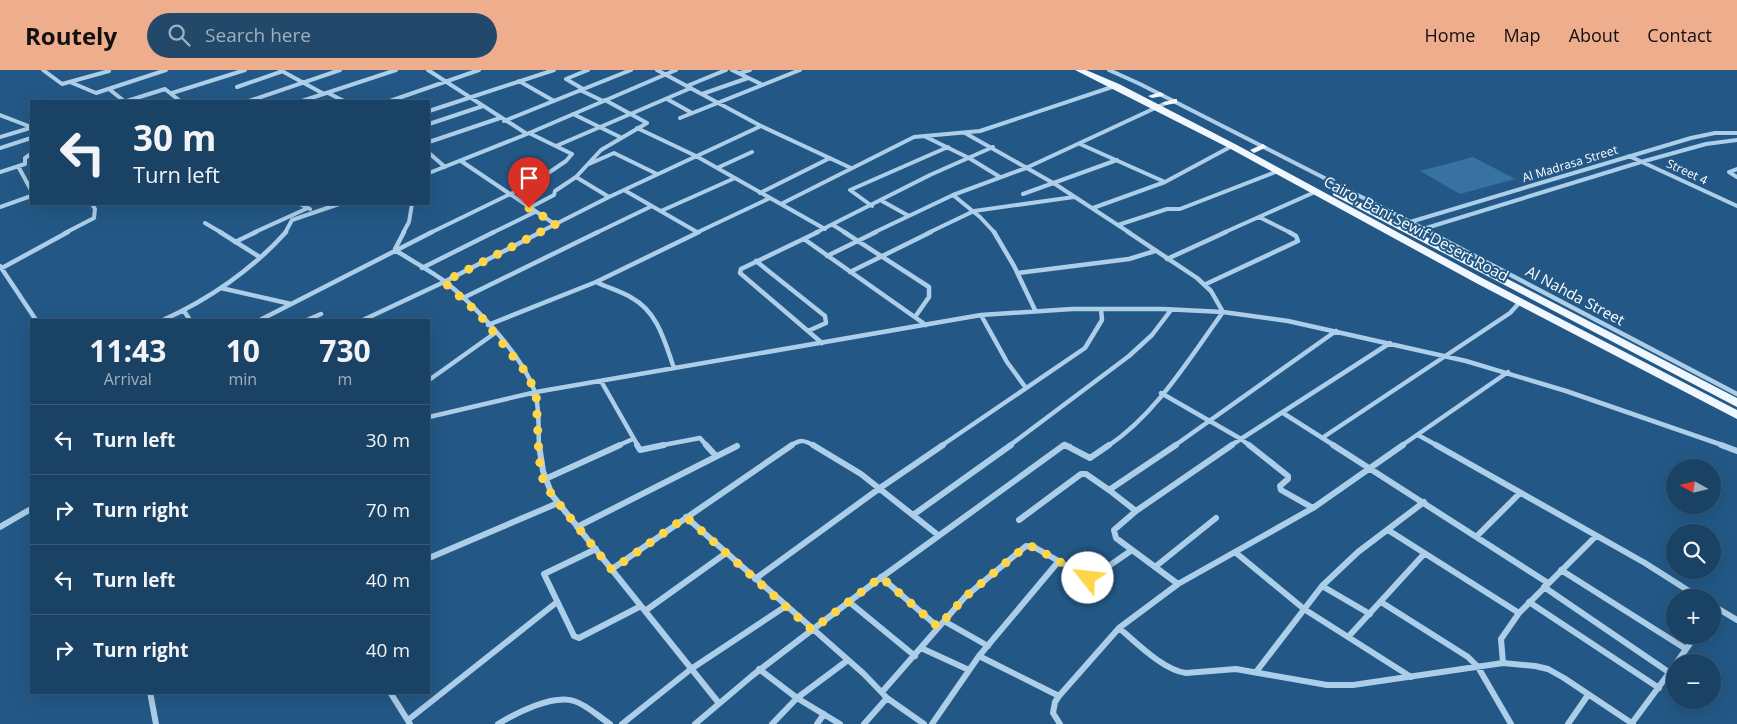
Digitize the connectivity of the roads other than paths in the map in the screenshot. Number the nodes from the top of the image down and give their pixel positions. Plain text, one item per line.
1 (43, 70) edge
2 (166, 70) edge
3 (245, 70) edge
4 (340, 70) edge
5 (396, 70) edge
6 (428, 70) edge
7 (479, 70) edge
8 (554, 70) edge
9 (588, 70) edge
10 (631, 70) edge
11 (657, 70) edge
12 (676, 70) edge
13 (726, 70) edge
14 (732, 70) edge
15 (750, 70) edge
16 (800, 70) edge
17 (1079, 70) edge
18 (1095, 70) edge
19 (1109, 70) edge
20 (282, 71) edge
21 (110, 72) dead end
22 (665, 74) junction
23 (740, 74) junction
24 (748, 78) junction
25 (446, 81) junction
26 (519, 81) junction
27 (70, 82) junction
28 (303, 82) junction
29 (762, 85) junction
30 (687, 86) junction
31 (1116, 86) junction
32 (237, 87) dead end
33 (691, 88) junction
34 (109, 89) junction
35 (582, 90) junction
36 (172, 93) junction
37 (326, 93) junction
38 (702, 94) junction
39 (471, 97) junction
40 (666, 99) junction
41 (125, 100) edge
42 (129, 100) edge
43 (179, 100) edge
44 (252, 100) edge
45 (305, 100) edge
46 (342, 100) edge
47 (393, 100) edge
48 (1161, 100) junction
49 (554, 101) junction
50 (604, 101) junction
51 (716, 102) junction
52 (483, 106) junction
53 (430, 111) edge
54 (631, 113) junction
55 (692, 113) junction
56 (573, 114) junction
57 (0, 115) edge
58 (500, 118) junction
59 (680, 118) dead end
60 (504, 121) junction
61 (430, 124) edge
62 (761, 126) junction
63 (30, 127) edge
64 (30, 127) edge
65 (597, 127) junction
66 (637, 128) junction
67 (528, 133) junction
68 (966, 133) junction
69 (1737, 133) edge
70 (923, 135) junction
71 (0, 137) edge
72 (620, 137) junction
73 (30, 138) edge
74 (1737, 140) edge
75 (430, 142) edge
76 (1080, 144) junction
77 (556, 146) junction
78 (1232, 146) junction
79 (948, 147) junction
80 (993, 147) junction
81 (0, 148) edge
82 (1258, 148) junction
83 (752, 152) dead end
84 (430, 154) edge
85 (30, 155) edge
86 (696, 156) junction
87 (1629, 156) junction
88 (830, 158) junction
89 (969, 158) junction
90 (1117, 160) junction
91 (461, 161) junction
92 (1641, 162) junction
93 (587, 165) junction
94 (18, 166) junction
95 (445, 167) junction
96 (717, 168) junction
97 (851, 168) junction
98 (1026, 168) junction
99 (1737, 168) edge
100 (1278, 171) junction
101 (0, 172) edge
102 (430, 173) edge
103 (657, 174) junction
104 (576, 177) junction
105 (1000, 177) junction
106 (1737, 177) edge
107 (735, 178) junction
108 (1165, 182) junction
109 (1055, 184) junction
110 (30, 185) edge
111 (624, 190) junction
112 (1316, 192) junction
113 (760, 193) junction
114 (1023, 194) dead end
115 (510, 195) junction
116 (953, 195) junction
117 (30, 196) edge
118 (609, 197) junction
119 (1075, 197) junction
120 (770, 198) junction
121 (882, 201) junction
122 (781, 204) junction
123 (93, 205) edge
124 (302, 205) edge
125 (336, 205) edge
126 (412, 205) edge
127 (652, 206) junction
128 (872, 206) junction
129 (1737, 206) edge
130 (0, 207) edge
131 (308, 208) junction
132 (529, 208) junction
133 (1093, 208) junction
134 (661, 211) junction
135 (974, 211) junction
136 (314, 212) junction
137 (535, 212) junction
138 (909, 216) junction
139 (1259, 217) junction
140 (1410, 222) junction
141 (205, 223) dead end
142 (556, 224) junction
143 (834, 225) junction
144 (1118, 225) junction
145 (825, 229) junction
146 (1423, 229) junction
147 (697, 232) junction
148 (804, 240) junction
149 (859, 241) junction
150 (235, 242) junction
151 (395, 250) junction
152 (1156, 251) junction
153 (258, 256) junction
154 (827, 256) junction
155 (882, 256) junction
156 (1167, 259) junction
157 (756, 261) junction
158 (1, 267) edge
159 (422, 268) junction
160 (850, 272) junction
161 (1018, 273) junction
162 (1497, 273) junction
163 (1480, 281) junction
164 (444, 282) junction
165 (596, 282) junction
166 (1206, 284) junction
167 (221, 288) junction
168 (463, 298) junction
169 (1520, 302) junction
170 (291, 304) junction
171 (1101, 309) junction
172 (1035, 310) junction
173 (1170, 310) junction
174 (184, 312) junction
175 (1223, 312) junction
176 (321, 314) dead end
177 (981, 315) junction
178 (915, 317) junction
179 (35, 319) edge
180 (166, 319) edge
181 (189, 319) edge
182 (262, 319) edge
183 (309, 319) edge
184 (365, 319) edge
185 (488, 325) junction
186 (926, 325) junction
187 (808, 331) junction
188 (1336, 331) junction
189 (495, 332) junction
190 (822, 343) junction
191 (1390, 343) junction
192 (1445, 356) junction
193 (674, 368) junction
194 (1508, 372) junction
195 (430, 379) edge
196 (601, 381) junction
197 (1026, 388) junction
198 (536, 392) junction
199 (1162, 393) junction
200 (1737, 394) edge
201 (1737, 403) edge
202 (1283, 413) junction
203 (1737, 415) edge
204 (430, 417) edge
205 (1210, 420) junction
206 (1418, 435) junction
207 (1322, 438) junction
208 (633, 439) junction
209 (1241, 439) junction
210 (736, 446) dead end
211 (1737, 451) edge
212 (716, 456) junction
213 (1370, 469) junction
214 (543, 480) junction
215 (880, 488) junction
216 (1109, 490) junction
217 (1520, 493) junction
218 (1424, 502) junction
219 (558, 503) junction
220 (1313, 508) junction
221 (30, 510) edge
222 (1136, 511) junction
223 (913, 515) junction
224 (686, 517) junction
225 (1216, 518) dead end
226 (1019, 520) dead end
227 (0, 526) edge
228 (578, 527) junction
229 (1388, 530) junction
230 (938, 536) junction
231 (1477, 536) junction
232 (1596, 536) junction
233 (596, 549) junction
234 (1132, 550) junction
235 (1235, 552) junction
236 (726, 553) junction
237 (1424, 554) junction
238 (430, 558) edge
239 (1058, 562) junction
240 (1155, 567) junction
241 (612, 570) junction
242 (1562, 570) junction
243 (881, 577) junction
244 (755, 579) junction
245 (1178, 584) junction
246 (1546, 585) junction
247 (1322, 586) junction
248 (1685, 589) edge
249 (848, 601) junction
250 (556, 602) junction
251 (1381, 602) junction
252 (1529, 602) junction
253 (786, 606) junction
254 (643, 609) junction
255 (1304, 609) junction
256 (1721, 612) edge
257 (1519, 613) junction
258 (1370, 614) junction
259 (1737, 620) edge
260 (944, 621) junction
261 (938, 627) junction
262 (1119, 628) junction
263 (812, 630) junction
264 (1349, 636) junction
265 (1690, 644) edge
266 (988, 646) junction
267 (921, 648) junction
268 (1686, 649) junction
269 (1683, 654) edge
270 (915, 656) junction
271 (979, 656) junction
272 (848, 660) junction
273 (1503, 663) junction
274 (1478, 667) junction
275 (691, 669) junction
276 (759, 669) junction
277 (1666, 669) edge
278 (969, 670) junction
279 (1256, 672) junction
280 (1411, 677) junction
281 (1666, 677) edge
282 (1658, 688) junction
283 (150, 694) edge
284 (391, 694) edge
285 (884, 695) junction
286 (1588, 695) junction
287 (1059, 696) junction
288 (797, 698) junction
289 (718, 702) junction
290 (824, 714) junction
291 (409, 722) edge
292 (156, 724) edge
293 (498, 724) edge
294 (610, 724) edge
295 (622, 724) edge
296 (695, 724) edge
297 (772, 724) edge
298 (817, 724) edge
299 (840, 724) edge
300 (864, 724) edge
301 (924, 724) edge
302 (932, 724) edge
303 (1060, 724) edge
304 (1510, 724) edge
305 (1568, 724) edge
306 (1632, 724) edge

1 - 27 street
2 - 34 street
3 - 36 street
4 - 28 street
5 - 37 street
6 - 25 street
7 - 25 street
8 - 26 street
9 - 35 street
10 - 35 street
11 - 22 street
12 - 22 street
13 - 30 street
14 - 23 street
15 - 23 street
16 - 29 street
17 - 31 main road, Cairo, Bani Sewif Desert Road
18 - 48 main road, Cairo, Bani Sewif Desert Road
19 - 48 street
20 - 28 street
20 - 32 street
21 - 27 street
22 - 30 street
22 - 50 street
23 - 24 street
24 - 29 street
24 - 38 street
25 - 39 street
25 - 47 street
26 - 39 street
26 - 49 street
27 - 34 street
28 - 37 street
28 - 44 street
29 - 51 street
30 - 33 street
31 - 48 main road, Cairo, Bani Sewif Desert Road
31 - 68 street
33 - 38 street
33 - 40 street
34 - 41 street
35 - 49 street
35 - 50 street
36 - 42 street
36 - 43 street
37 - 45 street
37 - 46 street
38 - 51 street
39 - 52 street
39 - 53 street
40 - 54 street
40 - 55 street
48 - 76 street
48 - 78 main road, Cairo, Bani Sewif Desert Road
48 - 82 main road, Cairo, Bani Sewif Desert Road
49 - 60 street
50 - 54 street
50 - 56 street
51 - 55 street
51 - 62 street
52 - 58 street
52 - 61 street
54 - 65 street
54 - 66 street
55 - 59 street
56 - 65 street
56 - 67 street
57 - 63 street
58 - 60 street
58 - 75 street
60 - 67 street
62 - 86 street
62 - 88 street
64 - 71 street
65 - 72 street
65 - 77 street
66 - 72 street
66 - 86 street
67 - 77 street
67 - 91 street
68 - 70 street
68 - 80 street
69 - 87 street, Al Madrasa Street
70 - 79 street
70 - 97 street
72 - 93 street
73 - 81 street
74 - 92 street, Al Madrasa Street
76 - 90 street
76 - 98 street
77 - 115 street
78 - 100 main road, Cairo, Bani Sewif Desert Road
78 - 108 street
79 - 89 street
79 - 128 street
80 - 89 street
80 - 98 street
82 - 140 street, Al Nahda Street
82 - 162 main road, Cairo, Bani Sewif Desert Road
83 - 96 street
84 - 95 street
85 - 94 street
86 - 96 street
86 - 103 street
87 - 92 street, Street 4
87 - 140 street, Al Madrasa Street
88 - 97 street
88 - 113 street
89 - 105 street
89 - 121 street
90 - 108 street
90 - 109 street
91 - 95 street
91 - 115 street
92 - 129 street, Street 4
92 - 146 street, Al Madrasa Street
93 - 103 street
93 - 104 street
94 - 101 street
94 - 110 street
95 - 102 street
96 - 107 street
97 - 122 street
98 - 105 street
98 - 109 street
99 - 106 street
100 - 112 main road, Cairo, Bani Sewif Desert Road
100 - 144 street
103 - 111 street
104 - 118 street
104 - 132 street
105 - 116 street
107 - 113 street
107 - 134 street
108 - 133 street
109 - 114 street
109 - 119 street
111 - 118 street
111 - 127 street
112 - 139 street
112 - 163 main road, Cairo, Bani Sewif Desert Road
113 - 120 street
115 - 132 street
115 - 151 street
116 - 135 street
116 - 138 street
117 - 130 street
118 - 142 street
119 - 133 street
119 - 135 street
120 - 122 street
120 - 147 street
121 - 128 street
121 - 138 street
122 - 145 street
123 - 158 street
124 - 131 street
125 - 136 street
126 - 151 street
127 - 134 street
127 - 168 street
128 - 143 street
131 - 136 street
131 - 150 street
132 - 137 street
133 - 144 street
134 - 147 street
135 - 155 street
135 - 161 street
136 - 153 street
137 - 142 street
137 - 159 street
138 - 149 street
139 - 156 street
139 - 166 street
140 - 146 street, Al Nahda Street
141 - 150 street
142 - 164 street
143 - 145 street
143 - 149 street
144 - 152 street
145 - 148 street
146 - 162 street, Al Nahda Street
147 - 165 street
148 - 154 street
148 - 157 street
149 - 154 street
149 - 155 street
150 - 153 street
151 - 159 street
151 - 170 street
152 - 156 street
152 - 161 street
153 - 167 street
154 - 160 street
155 - 160 street
155 - 178 street
156 - 166 street
157 - 187 street
157 - 187 street
158 - 179 street
159 - 164 street
160 - 178 street
161 - 172 street
162 - 163 main road
162 - 200 street, Al Nahda Street
162 - 201 main road, Cairo, Bani Sewif Desert Road
163 - 169 main road, Cairo, Bani Sewif Desert Road
164 - 168 street
164 - 184 street
165 - 185 street
165 - 193 street
166 - 175 street
167 - 170 street
167 - 174 street
168 - 185 street
169 - 192 street
169 - 203 main road, Cairo, Bani Sewif Desert Road
170 - 182 street
171 - 172 street
171 - 173 street
171 - 197 street
172 - 177 street
173 - 175 street
173 - 223 street
174 - 180 street
174 - 181 street
175 - 188 street
175 - 199 street
176 - 183 street
177 - 186 street
177 - 197 street
178 - 186 street
185 - 189 street
186 - 190 street
187 - 190 street
188 - 191 street
188 - 205 street
189 - 195 street
189 - 198 street
190 - 193 street
191 - 192 street
191 - 202 street
192 - 194 street
192 - 207 street
193 - 196 street
194 - 206 street
194 - 211 street
196 - 198 street
196 - 208 street
197 - 215 street
198 - 204 street
198 - 214 street
199 - 205 street
199 - 230 street
202 - 207 street
202 - 209 street
205 - 209 street
205 - 216 street
206 - 213 street
206 - 217 street
207 - 213 street
208 - 212 street
208 - 214 street
209 - 220 street
209 - 222 street
210 - 212 street
212 - 228 street
213 - 218 street
213 - 220 street
214 - 219 street
215 - 223 street
215 - 224 street
215 - 244 street
216 - 222 street
216 - 226 street
217 - 231 street
217 - 232 street
218 - 229 street
218 - 231 street
219 - 228 street
219 - 238 street
220 - 235 street
221 - 227 street
222 - 234 street
223 - 230 street
224 - 236 street
224 - 241 street
225 - 240 street
228 - 233 street
229 - 237 street
229 - 247 street
230 - 243 street
231 - 246 street
232 - 242 street
232 - 248 street
233 - 241 street
233 - 250 street
234 - 239 street
234 - 240 street
235 - 245 street
235 - 255 street
236 - 244 street
236 - 254 street
237 - 251 street
237 - 257 street
239 - 260 street
239 - 266 street
240 - 245 street
241 - 254 street
242 - 246 street
242 - 268 street
243 - 249 street
243 - 261 street
244 - 253 street
245 - 262 street
246 - 252 street
246 - 277 street
247 - 255 street
247 - 258 street
249 - 263 street
249 - 270 street
250 - 254 street
250 - 291 street
251 - 258 street
251 - 274 street
252 - 257 street
252 - 282 street
253 - 263 street
253 - 275 street
254 - 275 street
255 - 264 street
255 - 279 street
256 - 259 street
257 - 273 street
258 - 264 street
260 - 261 street
260 - 266 street
261 - 267 street
262 - 279 street
262 - 287 street
263 - 272 street
263 - 276 street
264 - 280 street
265 - 268 street
266 - 271 street
267 - 270 street
267 - 278 street
268 - 269 street
270 - 285 street
271 - 278 street
271 - 287 street
272 - 285 street
272 - 288 street
273 - 274 street
273 - 286 street
274 - 280 street
274 - 304 street
275 - 289 street
275 - 295 street
276 - 288 street
276 - 289 street
278 - 302 street
279 - 280 street
281 - 282 street
282 - 306 street
283 - 292 street
284 - 291 street
285 - 300 street
285 - 301 street
286 - 305 street
286 - 306 street
287 - 303 street
288 - 290 street
288 - 297 street
289 - 296 street
290 - 298 street
290 - 299 street
293 - 294 street

